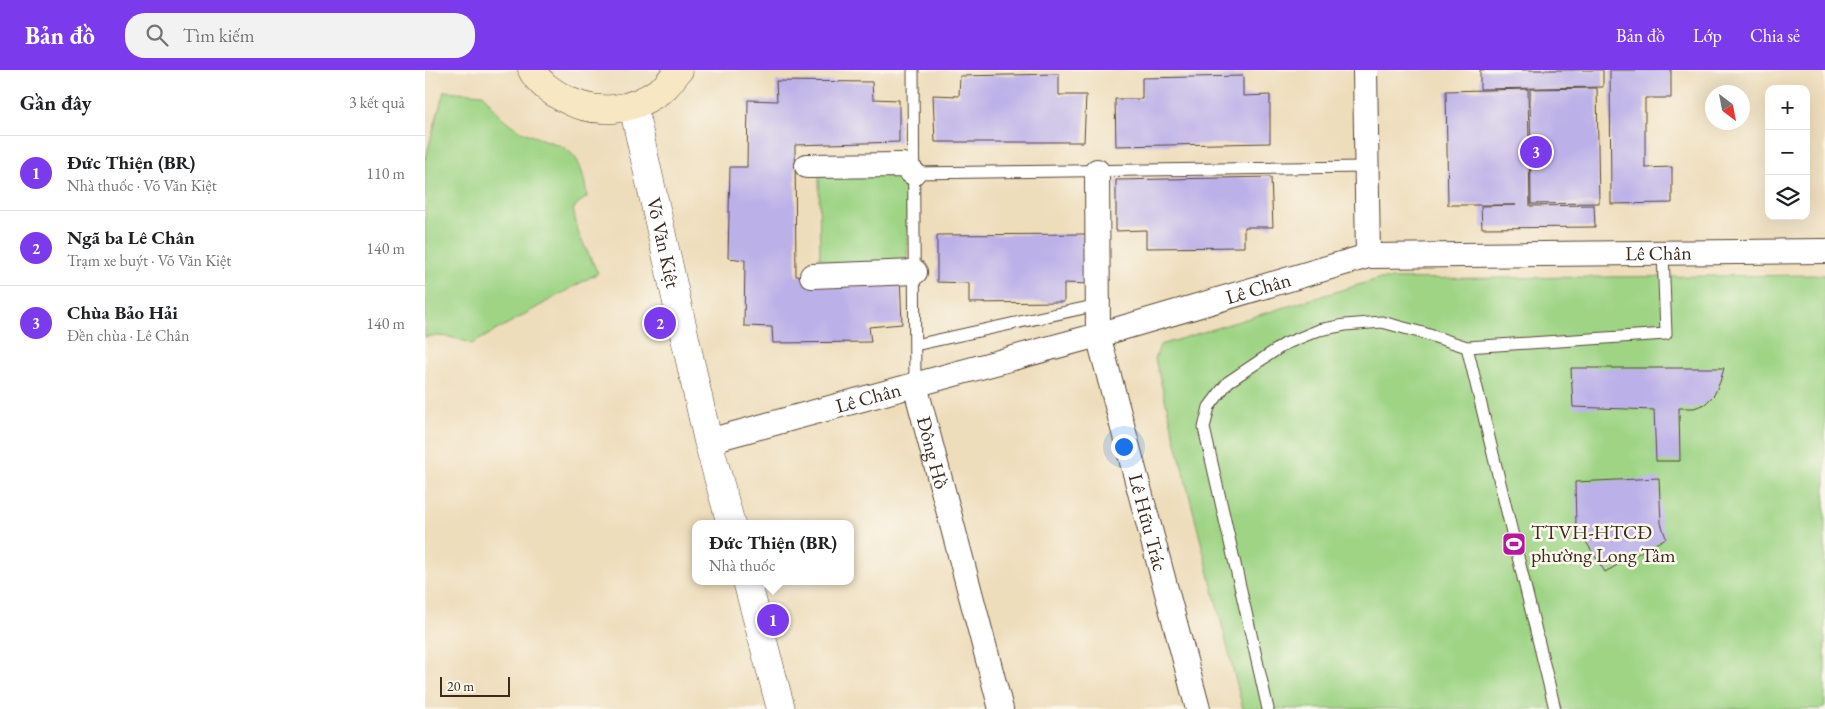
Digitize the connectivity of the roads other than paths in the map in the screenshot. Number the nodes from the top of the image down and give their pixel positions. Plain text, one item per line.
1 (532, 70) edge
2 (679, 70) edge
3 (913, 70) edge
4 (1365, 70) edge
5 (633, 106) junction
6 (807, 166) dead end
7 (1367, 167) junction
8 (1097, 170) junction
9 (913, 173) junction
10 (1825, 250) edge
11 (1663, 252) junction
12 (1368, 256) junction
13 (915, 272) junction
14 (812, 276) dead end
15 (1098, 305) junction
16 (1098, 335) junction
17 (915, 345) junction
18 (1467, 347) junction
19 (915, 385) junction
20 (708, 441) junction
21 (730, 520) edge
22 (748, 585) edge
23 (781, 709) edge
24 (1001, 709) edge
25 (1197, 709) edge
26 (1268, 709) edge
27 (1555, 709) edge

1 - 5 main road
2 - 5 main road
3 - 9 lane, Đông Hồ
4 - 7 street
5 - 20 street, Võ Văn Kiệt
6 - 9 street
7 - 8 lane
7 - 12 street
8 - 9 lane
8 - 15 street, Lê Hữu Trác
9 - 13 lane, Đông Hồ
10 - 11 street, Lê Chân
11 - 12 street, Lê Chân
11 - 18 lane
12 - 16 street, Lê Chân
13 - 14 street
13 - 17 lane, Đông Hồ
15 - 16 street, Lê Hữu Trác
15 - 17 lane
16 - 19 street, Lê Chân
16 - 25 street, Lê Hữu Trác
17 - 19 lane, Đông Hồ
18 - 26 lane
18 - 27 lane
19 - 20 street, Lê Chân
19 - 24 street, Đông Hồ
20 - 21 street, Võ Văn Kiệt
22 - 23 street

